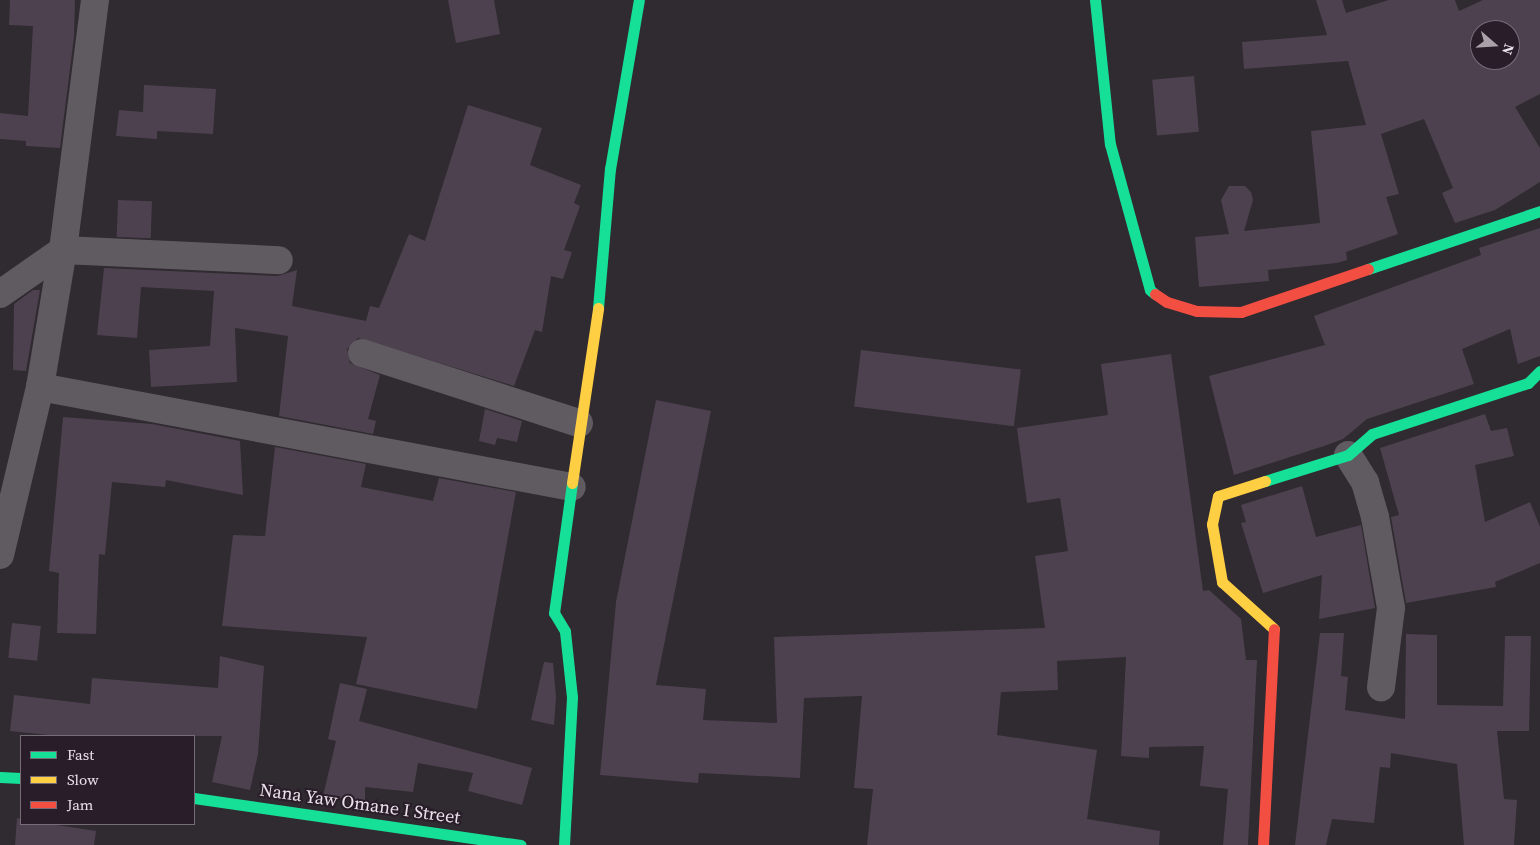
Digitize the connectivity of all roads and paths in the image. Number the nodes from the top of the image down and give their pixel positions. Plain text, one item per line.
1 (96, 0) edge
2 (639, 0) edge
3 (1095, 0) edge
4 (1540, 211) edge
5 (63, 250) junction
6 (279, 260) dead end
7 (0, 294) edge
8 (362, 353) dead end
9 (1540, 371) edge
10 (40, 386) junction
11 (579, 423) junction
12 (1348, 455) junction
13 (572, 487) junction
14 (0, 555) edge
15 (1381, 687) dead end
16 (0, 776) edge
17 (20, 778) edge
18 (195, 798) edge
19 (521, 845) edge
20 (564, 845) edge
21 (1263, 845) edge

1 - 5 street
2 - 11 street
3 - 4 street
5 - 6 street
5 - 7 street
5 - 10 street
8 - 11 street
9 - 12 street
10 - 13 street
10 - 14 street
11 - 13 street
12 - 15 street
12 - 21 street
13 - 20 street
16 - 17 street
18 - 19 street, Nana Yaw Omane I Street

